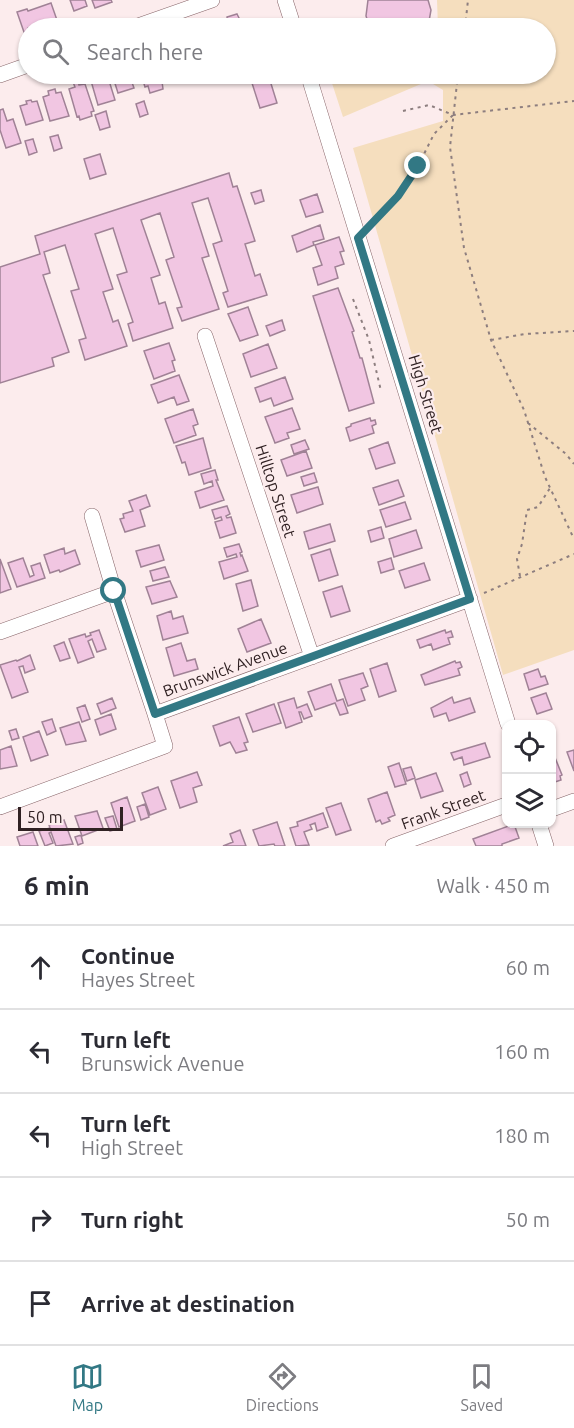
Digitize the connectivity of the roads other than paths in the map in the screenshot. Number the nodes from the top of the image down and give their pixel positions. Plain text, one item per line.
1 (212, 0) edge
2 (285, 0) edge
3 (161, 18) edge
4 (291, 18) edge
5 (18, 69) edge
6 (0, 75) edge
7 (311, 84) edge
8 (205, 336) dead end
9 (92, 516) dead end
10 (114, 591) junction
11 (470, 599) junction
12 (0, 632) edge
13 (312, 657) junction
14 (155, 714) junction
15 (507, 720) edge
16 (574, 801) edge
17 (0, 807) edge
18 (502, 807) edge
19 (556, 808) edge
20 (540, 828) edge
21 (393, 846) edge
22 (546, 846) edge

1 - 3 street
2 - 4 street
5 - 6 street
7 - 11 street, High Street
8 - 13 street, Hilltop Street
9 - 10 street
10 - 12 street
10 - 14 street
11 - 13 street, Brunswick Avenue
11 - 15 street, High Street
13 - 14 street, Brunswick Avenue
14 - 17 street, Brunswick Avenue
16 - 19 street
18 - 21 street, Frank Street
20 - 22 street

